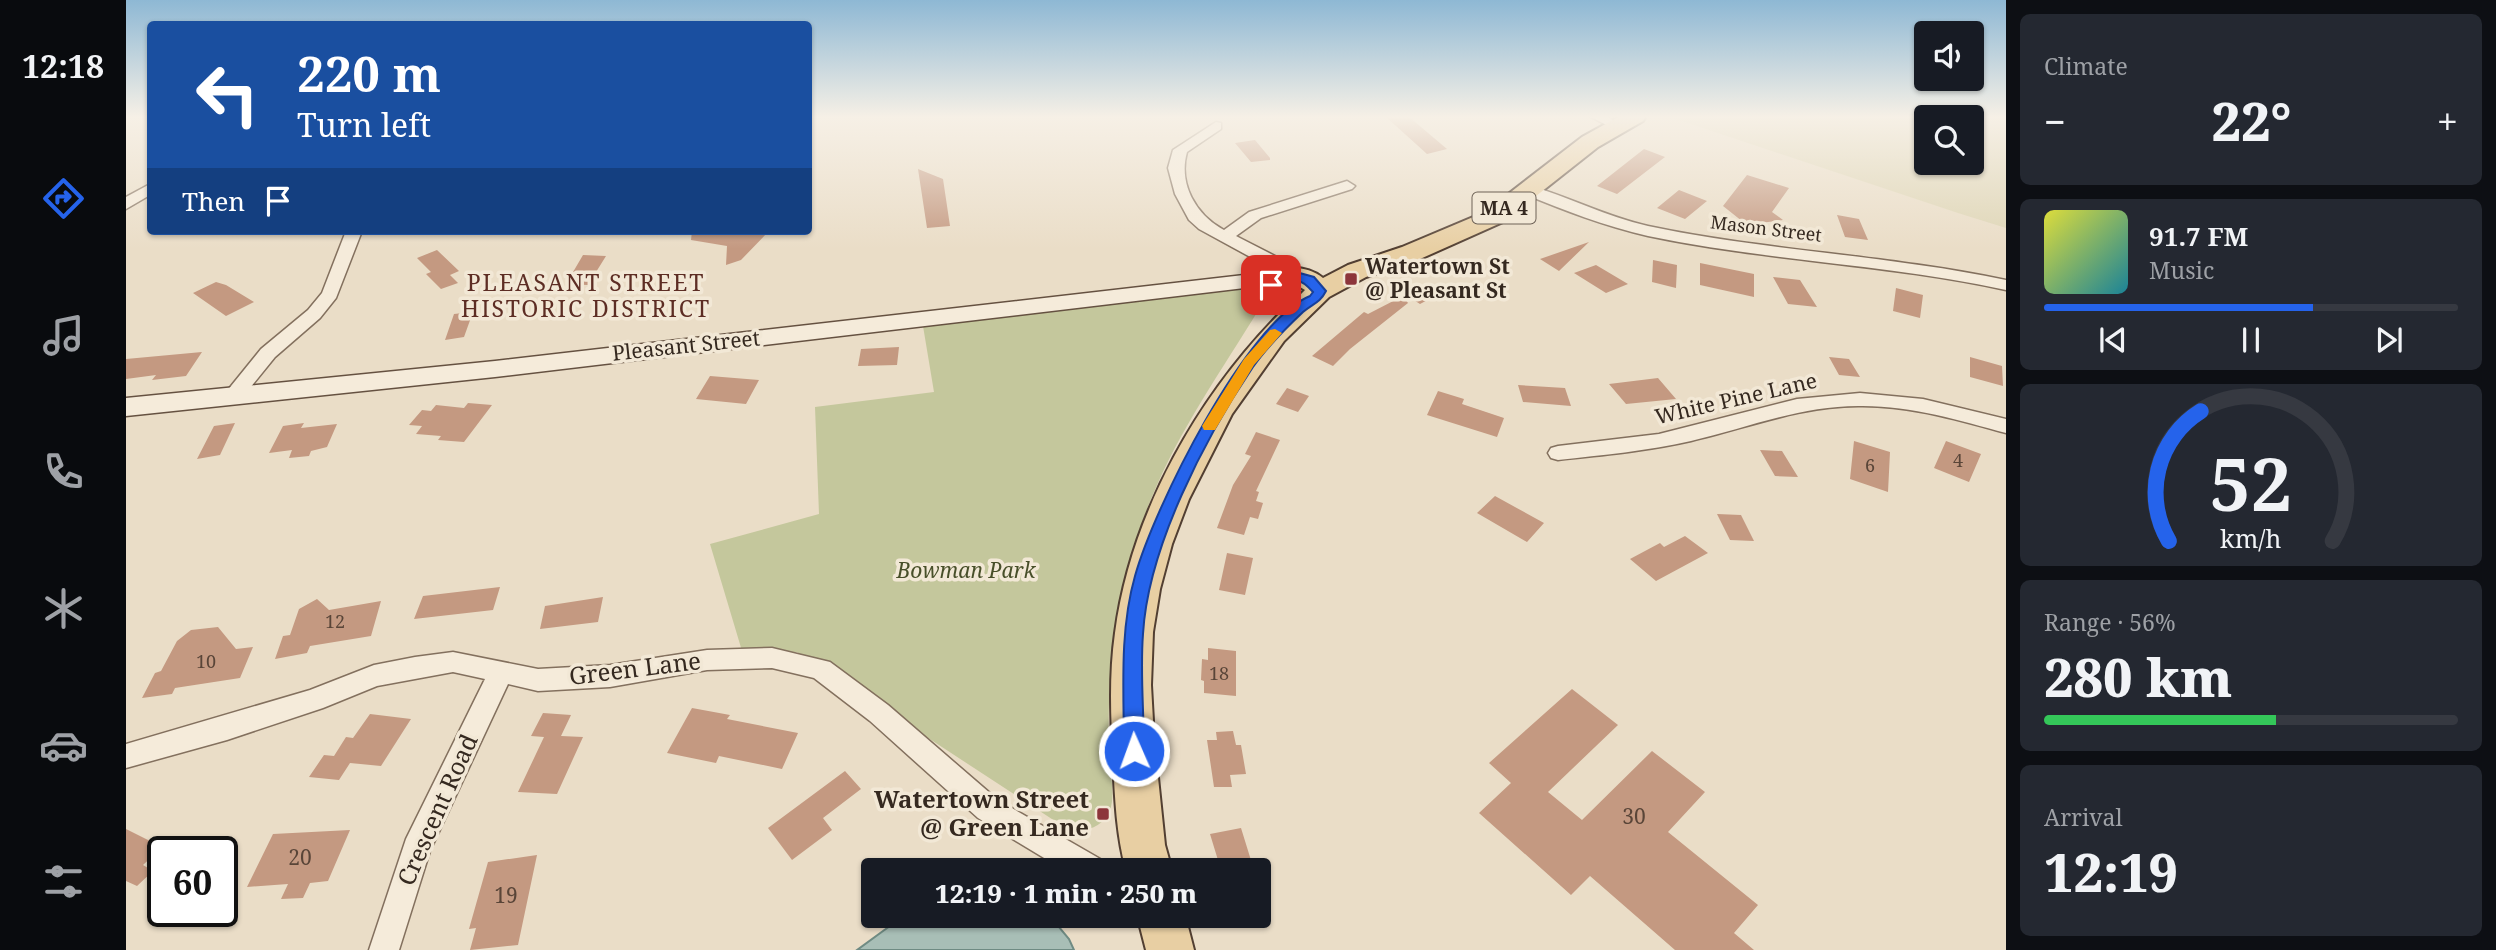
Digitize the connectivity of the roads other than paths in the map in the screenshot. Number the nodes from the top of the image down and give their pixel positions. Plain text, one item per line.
1 (1177, 160) edge
2 (1566, 160) edge
3 (1347, 186) dead end
4 (1527, 190) junction
5 (147, 191) edge
6 (126, 204) edge
7 (355, 235) edge
8 (1226, 236) junction
9 (2006, 285) edge
10 (1286, 290) junction
11 (234, 395) junction
12 (126, 407) edge
13 (2006, 426) edge
14 (1558, 453) dead end
15 (501, 673) junction
16 (126, 756) edge
17 (1072, 858) edge
18 (1146, 858) edge
19 (1164, 928) edge
20 (384, 950) edge
21 (1170, 950) edge

1 - 8 street
2 - 4 main road, Pleasant Street / MA 4
3 - 8 street
4 - 9 street, Mason Street
4 - 10 main road, Pleasant Street / MA 4
5 - 6 street
7 - 11 street
8 - 10 street
10 - 11 street, Pleasant Street
10 - 18 main road, MA 4
11 - 12 street, Pleasant Street
13 - 14 street, White Pine Lane
15 - 16 street, Green Lane
15 - 17 street, Green Lane
15 - 20 street, Crescent Road
19 - 21 main road

